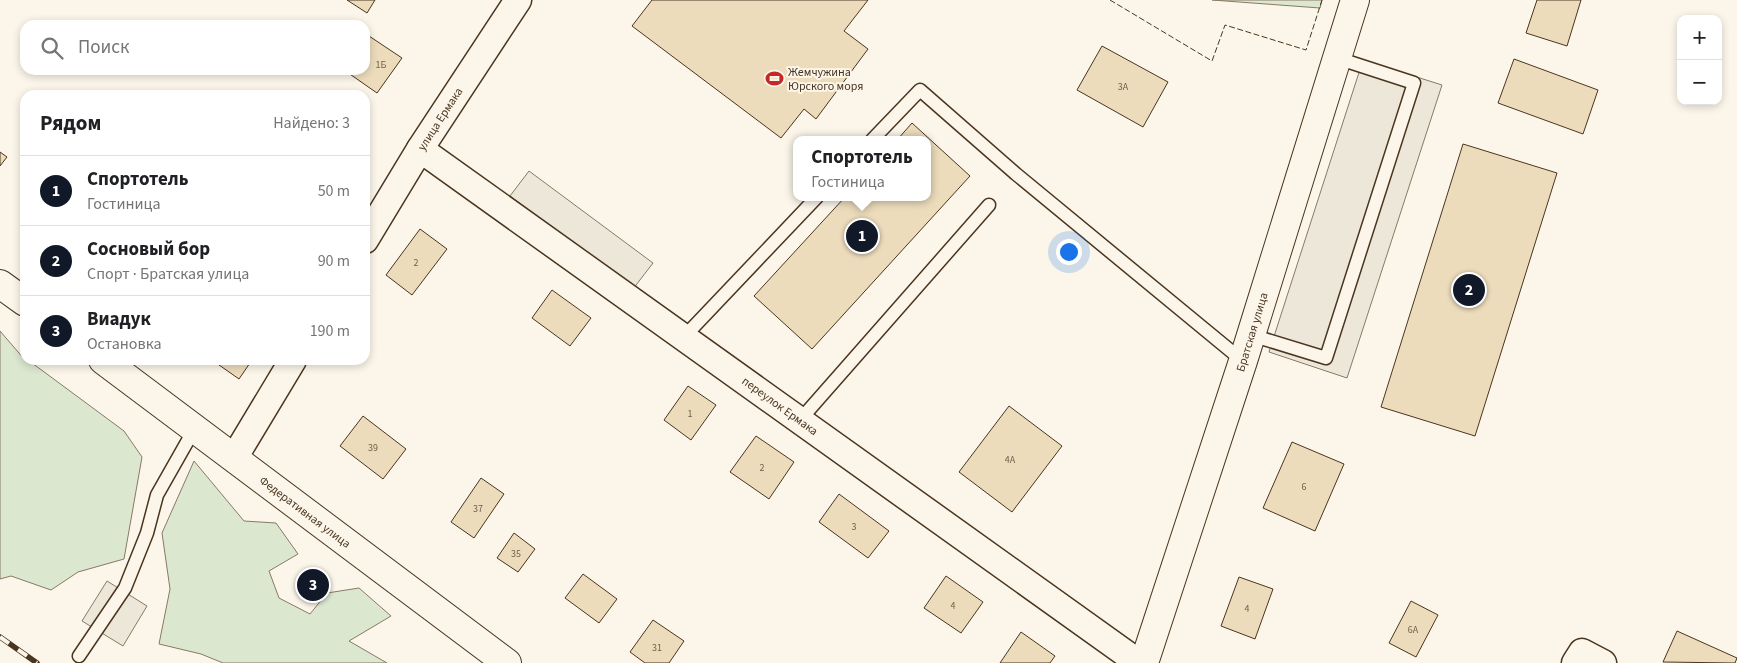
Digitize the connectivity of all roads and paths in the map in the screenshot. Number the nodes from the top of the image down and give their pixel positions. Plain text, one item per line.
1 (1355, 0) edge
2 (510, 2) edge
3 (1337, 58) junction
4 (876, 136) edge
5 (420, 148) junction
6 (813, 201) edge
7 (989, 205) dead end
8 (370, 232) edge
9 (0, 284) edge
10 (20, 298) edge
11 (1250, 335) junction
12 (684, 337) junction
13 (1243, 361) junction
14 (110, 365) edge
15 (290, 365) edge
16 (800, 420) junction
17 (195, 428) junction
18 (234, 458) junction
19 (79, 656) dead end
20 (507, 663) edge
21 (1139, 663) edge
22 (1144, 663) edge
23 (1575, 663) edge
24 (1603, 663) edge

1 - 3 street, Братская улица
2 - 5 street, улица Ермака
3 - 11 street, Братская улица
3 - 11 lane
4 - 13 lane
5 - 8 street, улица Ермака
5 - 12 street, переулок Ермака
6 - 12 lane
7 - 16 lane
9 - 10 street
11 - 13 street, Братская улица
12 - 16 street, переулок Ермака
13 - 22 street, Братская улица
14 - 17 street, Федеративная улица
15 - 18 street
16 - 21 street, переулок Ермака
17 - 18 street, Федеративная улица
17 - 19 lane
18 - 20 street, Федеративная улица
23 - 24 street

